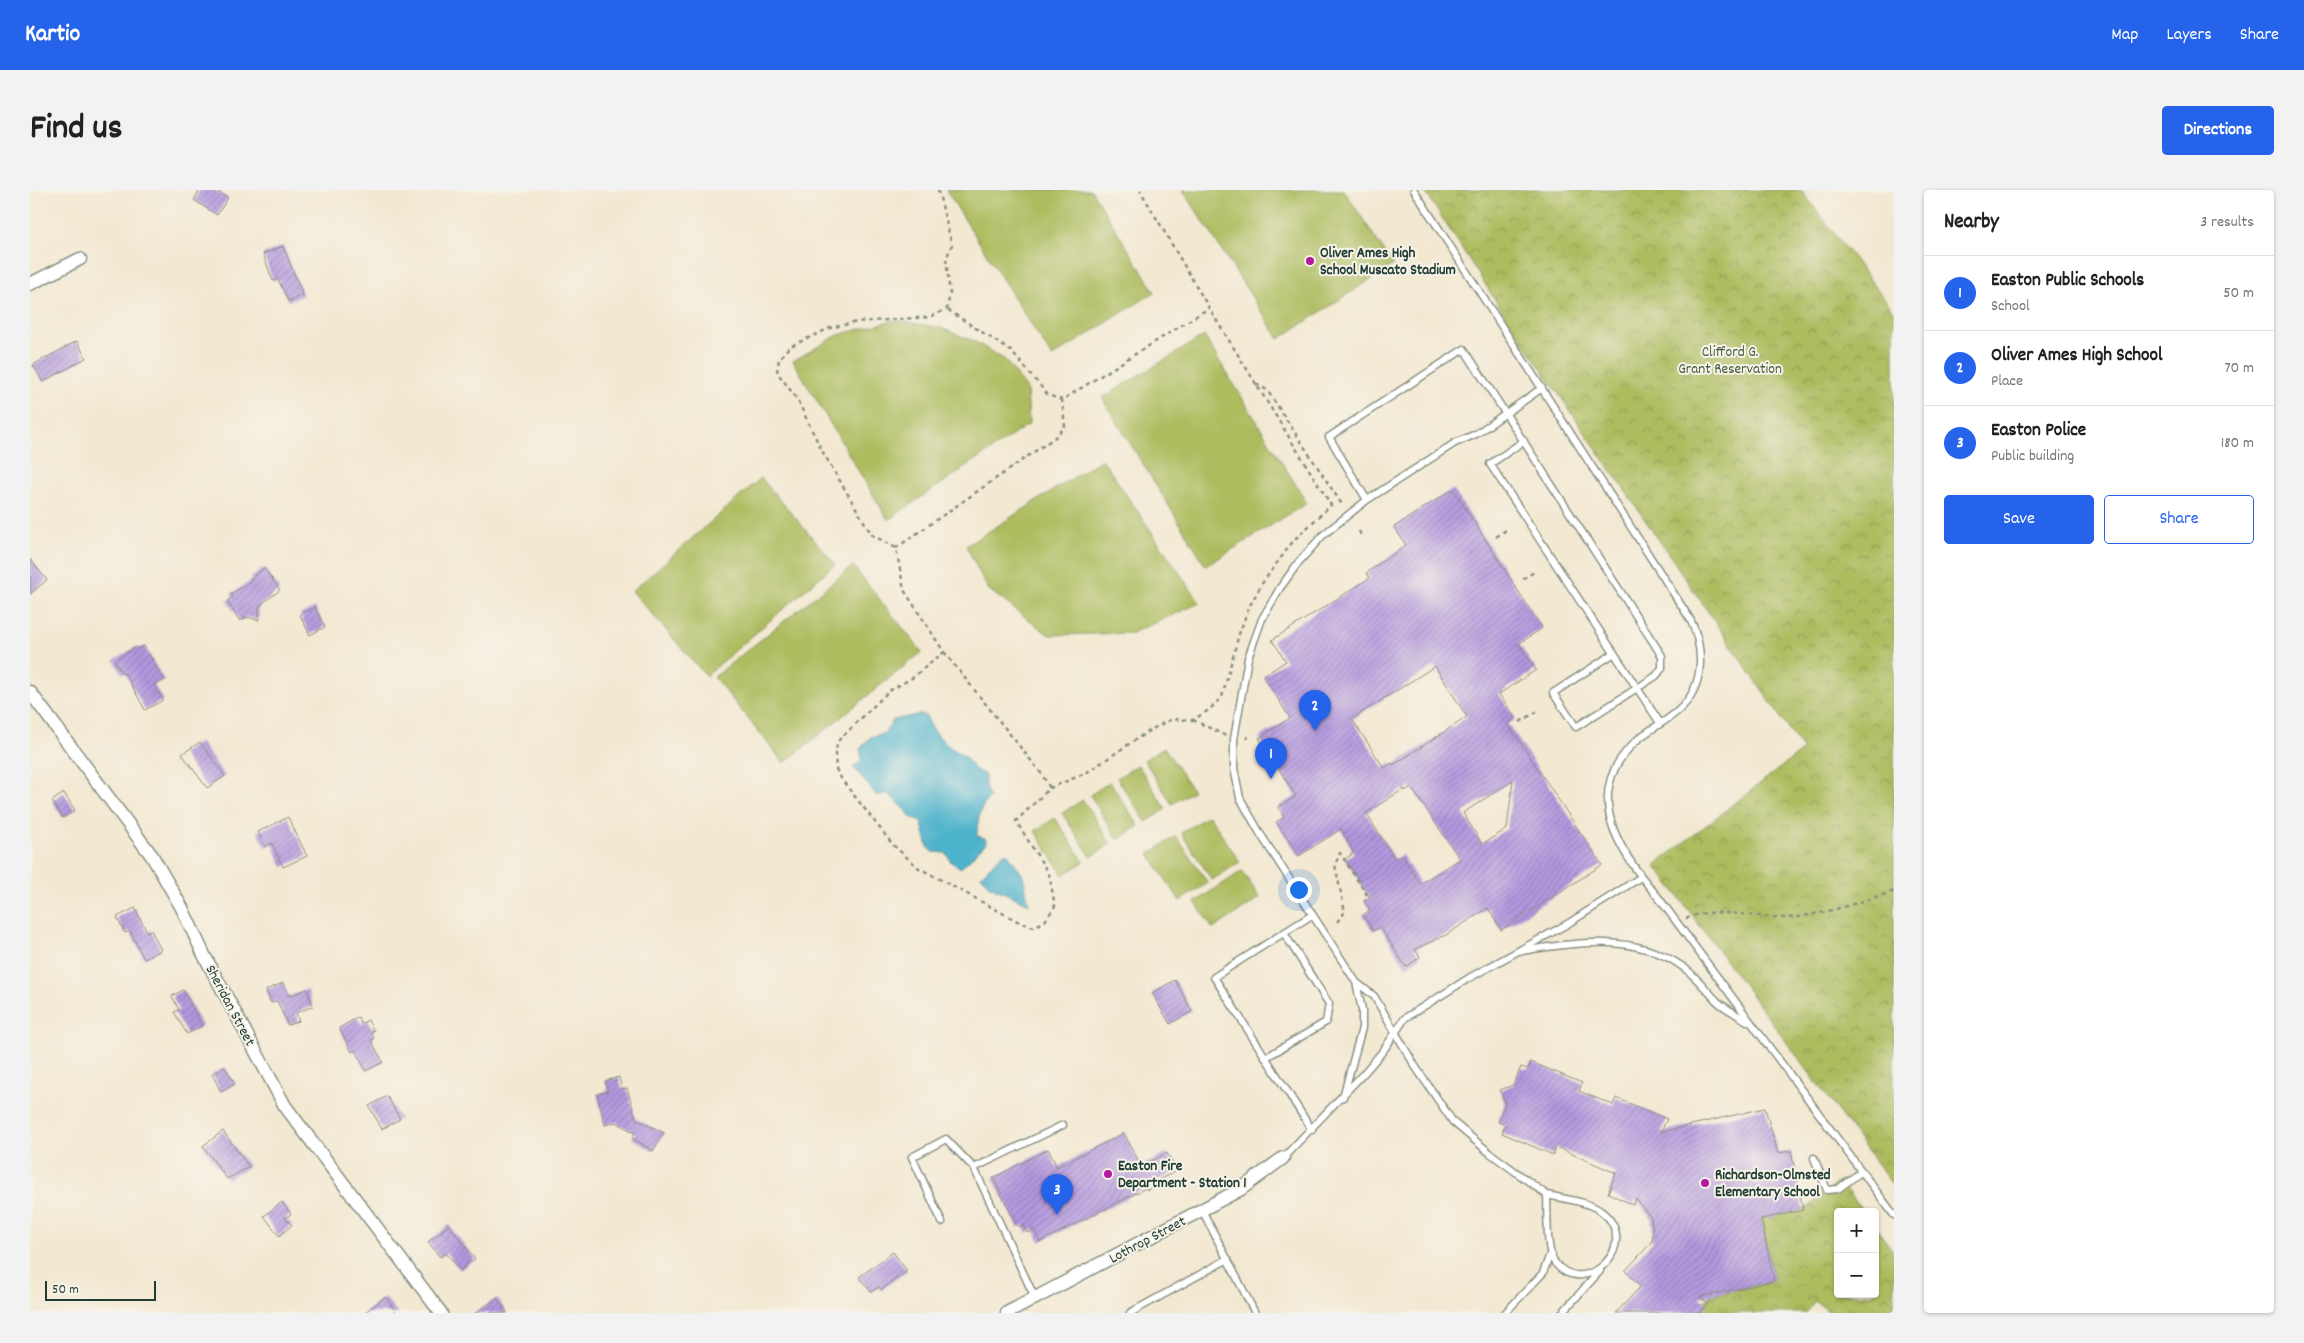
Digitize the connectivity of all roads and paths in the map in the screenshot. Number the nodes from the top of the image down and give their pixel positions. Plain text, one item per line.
1 (938, 190) edge
2 (1140, 190) edge
3 (1414, 190) edge
4 (80, 259) dead end
5 (30, 284) edge
6 (1209, 308) junction
7 (947, 309) junction
8 (1255, 383) junction
9 (1542, 388) junction
10 (1062, 400) junction
11 (1505, 412) junction
12 (1524, 441) junction
13 (1367, 500) junction
14 (1341, 503) dead end
15 (1506, 530) dead end
16 (1359, 531) dead end
17 (1361, 535) dead end
18 (1496, 537) dead end
19 (896, 548) junction
20 (1534, 572) dead end
21 (1522, 579) dead end
22 (944, 652) junction
23 (1613, 654) junction
24 (1636, 689) junction
25 (30, 692) edge
26 (1538, 711) dead end
27 (1193, 720) junction
28 (1520, 722) dead end
29 (1660, 724) junction
30 (1234, 740) junction
31 (1050, 788) junction
32 (1641, 877) junction
33 (1894, 891) edge
34 (1369, 898) dead end
35 (1312, 914) junction
36 (1338, 922) dead end
37 (1678, 924) junction
38 (1284, 933) junction
39 (1516, 952) junction
40 (1356, 982) junction
41 (1752, 1024) junction
42 (1395, 1031) junction
43 (1265, 1058) junction
44 (1343, 1097) junction
45 (1063, 1125) dead end
46 (1312, 1130) junction
47 (1283, 1158) joint
48 (1814, 1158) dead end
49 (974, 1168) junction
50 (1862, 1171) junction
51 (1547, 1195) junction
52 (1202, 1210) junction
53 (1894, 1215) edge
54 (942, 1222) dead end
55 (1550, 1254) junction
56 (1228, 1259) junction
57 (1604, 1266) junction
58 (1036, 1298) junction
59 (440, 1313) edge
60 (1008, 1313) edge
61 (1130, 1313) edge
62 (1255, 1313) edge
63 (1505, 1313) edge
64 (1562, 1313) edge

1 - 7 path
2 - 6 path
3 - 9 lane
4 - 5 street
6 - 8 path
6 - 10 path
7 - 10 path
7 - 19 path
8 - 14 path
8 - 27 path
9 - 11 lane
9 - 29 lane
10 - 19 path
11 - 12 lane
11 - 13 lane
11 - 13 lane
12 - 23 lane
12 - 24 lane
13 - 30 lane
15 - 18 path
16 - 17 path
19 - 22 path
20 - 21 path
22 - 31 path
22 - 31 path
23 - 24 lane
23 - 24 lane
24 - 29 lane
25 - 59 street, Sheridan Street
26 - 28 path
27 - 30 path
27 - 31 path
29 - 32 lane
30 - 35 lane
32 - 37 lane
32 - 39 lane
33 - 37 path
34 - 36 path
35 - 38 lane
35 - 40 lane
37 - 41 lane
38 - 43 lane
38 - 43 lane
39 - 41 lane
39 - 42 lane
40 - 42 lane
40 - 44 lane
41 - 50 lane
42 - 44 lane
42 - 51 lane
43 - 46 lane
44 - 46 lane
45 - 49 lane
46 - 47 lane
47 - 52 street, Lothrop Street
48 - 50 lane
49 - 54 lane
49 - 58 lane
50 - 53 lane
51 - 55 lane
51 - 57 lane
52 - 56 lane
52 - 58 street, Lothrop Street
55 - 57 lane
55 - 63 lane
56 - 61 lane
56 - 62 lane
57 - 64 lane
58 - 60 street, Lothrop Street

